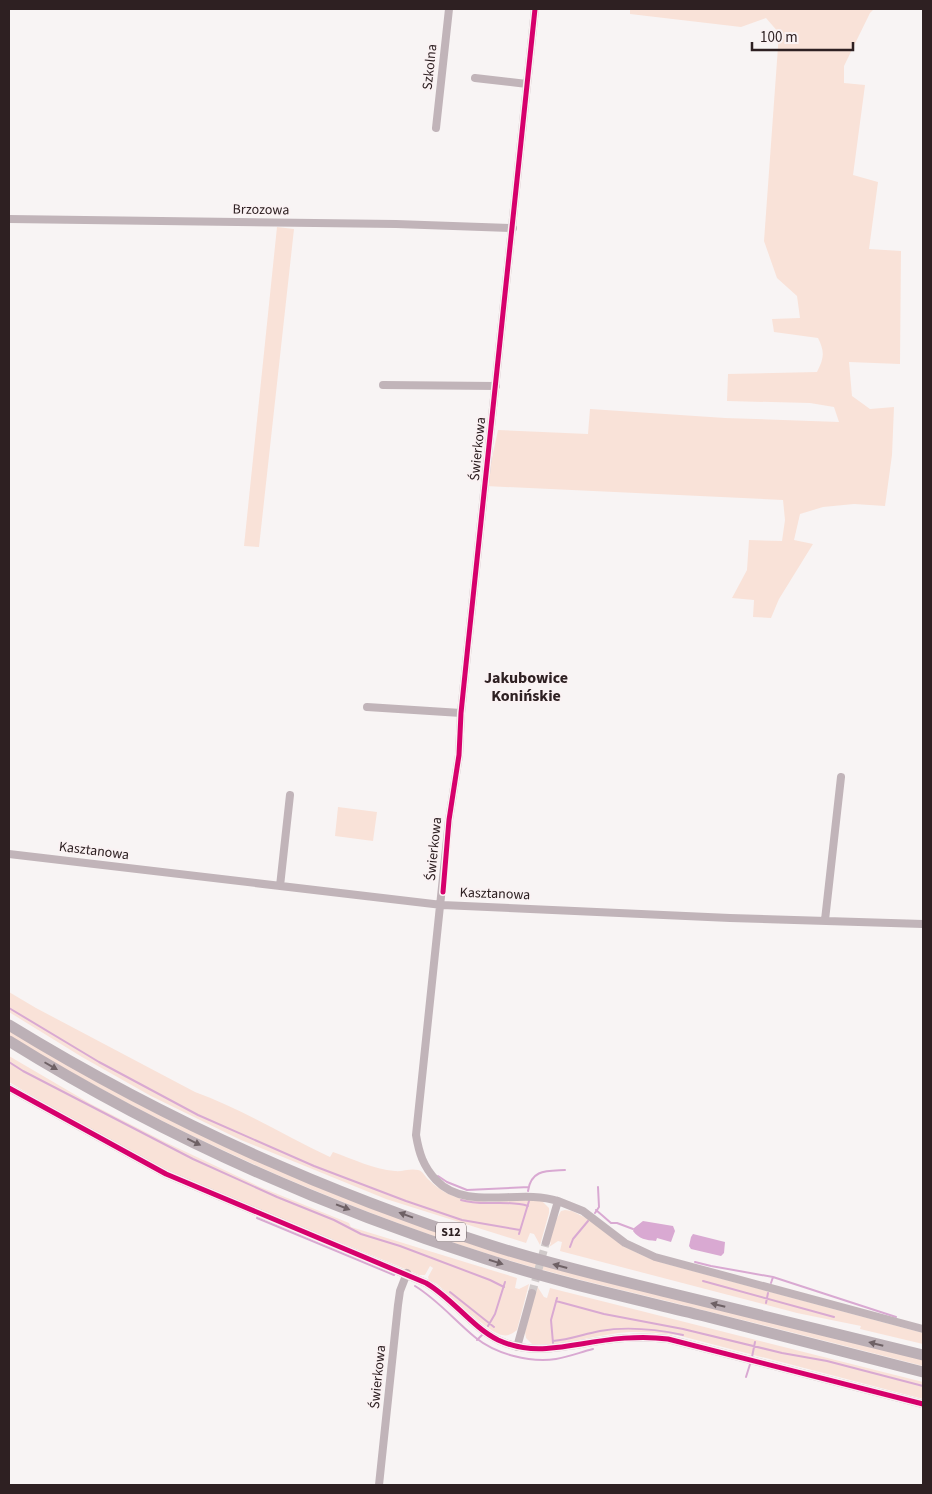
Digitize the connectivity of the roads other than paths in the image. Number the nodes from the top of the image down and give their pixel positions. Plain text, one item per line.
1 (449, 9) edge
2 (536, 9) edge
3 (475, 78) dead end
4 (527, 84) junction
5 (436, 128) dead end
6 (9, 219) edge
7 (512, 228) junction
8 (383, 386) dead end
9 (496, 386) junction
10 (367, 706) dead end
11 (461, 713) junction
12 (841, 777) dead end
13 (290, 795) dead end
14 (9, 854) edge
15 (280, 886) junction
16 (442, 905) junction
17 (825, 920) junction
18 (923, 924) edge
19 (9, 1025) edge
20 (9, 1041) edge
21 (9, 1088) edge
22 (558, 1200) junction
23 (546, 1242) tunnel mouth
24 (406, 1273) junction
25 (532, 1294) tunnel mouth
26 (923, 1329) edge
27 (517, 1347) junction
28 (923, 1356) edge
29 (923, 1372) edge
30 (923, 1404) edge
31 (379, 1485) edge

1 - 5 street, Szkolna
2 - 4 street, Świerkowa
3 - 4 street
4 - 7 street, Świerkowa
6 - 7 street, Brzozowa
7 - 9 street, Świerkowa
8 - 9 street
9 - 11 street, Świerkowa
10 - 11 street
11 - 16 street, Świerkowa
12 - 17 street
13 - 15 street
14 - 15 street, Kasztanowa
15 - 16 street, Kasztanowa
16 - 17 street, Kasztanowa
16 - 22 street, Świerkowa
17 - 18 street, Kasztanowa
28 -> 19 highway, S12
20 -> 29 highway, S12
21 - 24 street
22 - 23 street
22 - 26 street
24 - 27 street
24 - 31 street, Świerkowa
25 - 27 street
27 - 30 street

